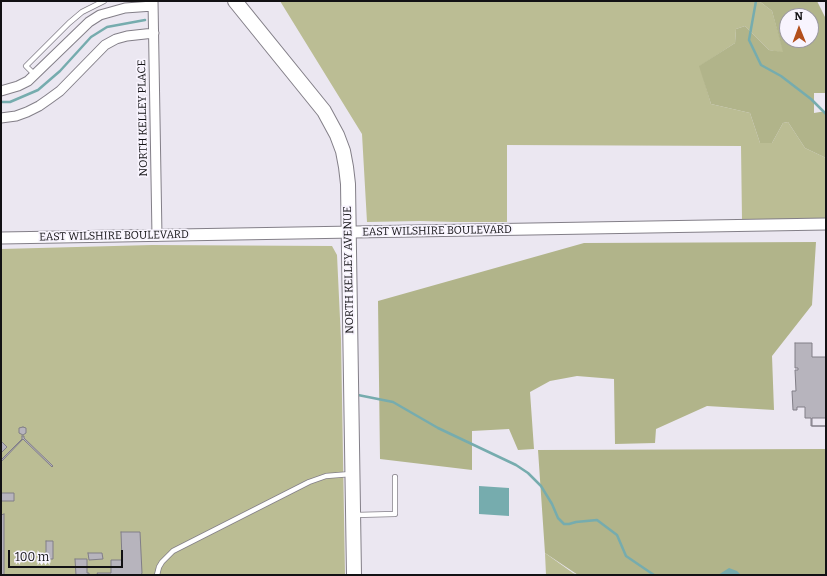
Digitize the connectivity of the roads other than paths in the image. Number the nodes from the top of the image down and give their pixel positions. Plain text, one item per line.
1 (104, 1) edge
2 (235, 1) edge
3 (124, 4) edge
4 (153, 4) edge
5 (154, 33) junction
6 (35, 75) junction
7 (1, 91) edge
8 (1, 118) edge
9 (826, 224) edge
10 (349, 232) junction
11 (157, 236) junction
12 (1, 238) edge
13 (353, 474) junction
14 (395, 477) dead end
15 (353, 516) junction
16 (157, 575) edge
17 (354, 575) edge

1 - 6 lane
2 - 10 main road, NORTH KELLEY AVENUE
3 - 4 street
3 - 6 street
4 - 5 street, NORTH KELLEY PLACE
5 - 8 street
5 - 11 street, NORTH KELLEY PLACE
6 - 7 street
9 - 10 street, EAST WILSHIRE BOULEVARD
10 - 11 street, EAST WILSHIRE BOULEVARD
10 - 13 main road, NORTH KELLEY AVENUE
11 - 12 street, EAST WILSHIRE BOULEVARD
13 - 15 main road, NORTH KELLEY AVENUE
13 - 16 lane
14 - 15 lane
15 - 17 main road, NORTH KELLEY AVENUE

